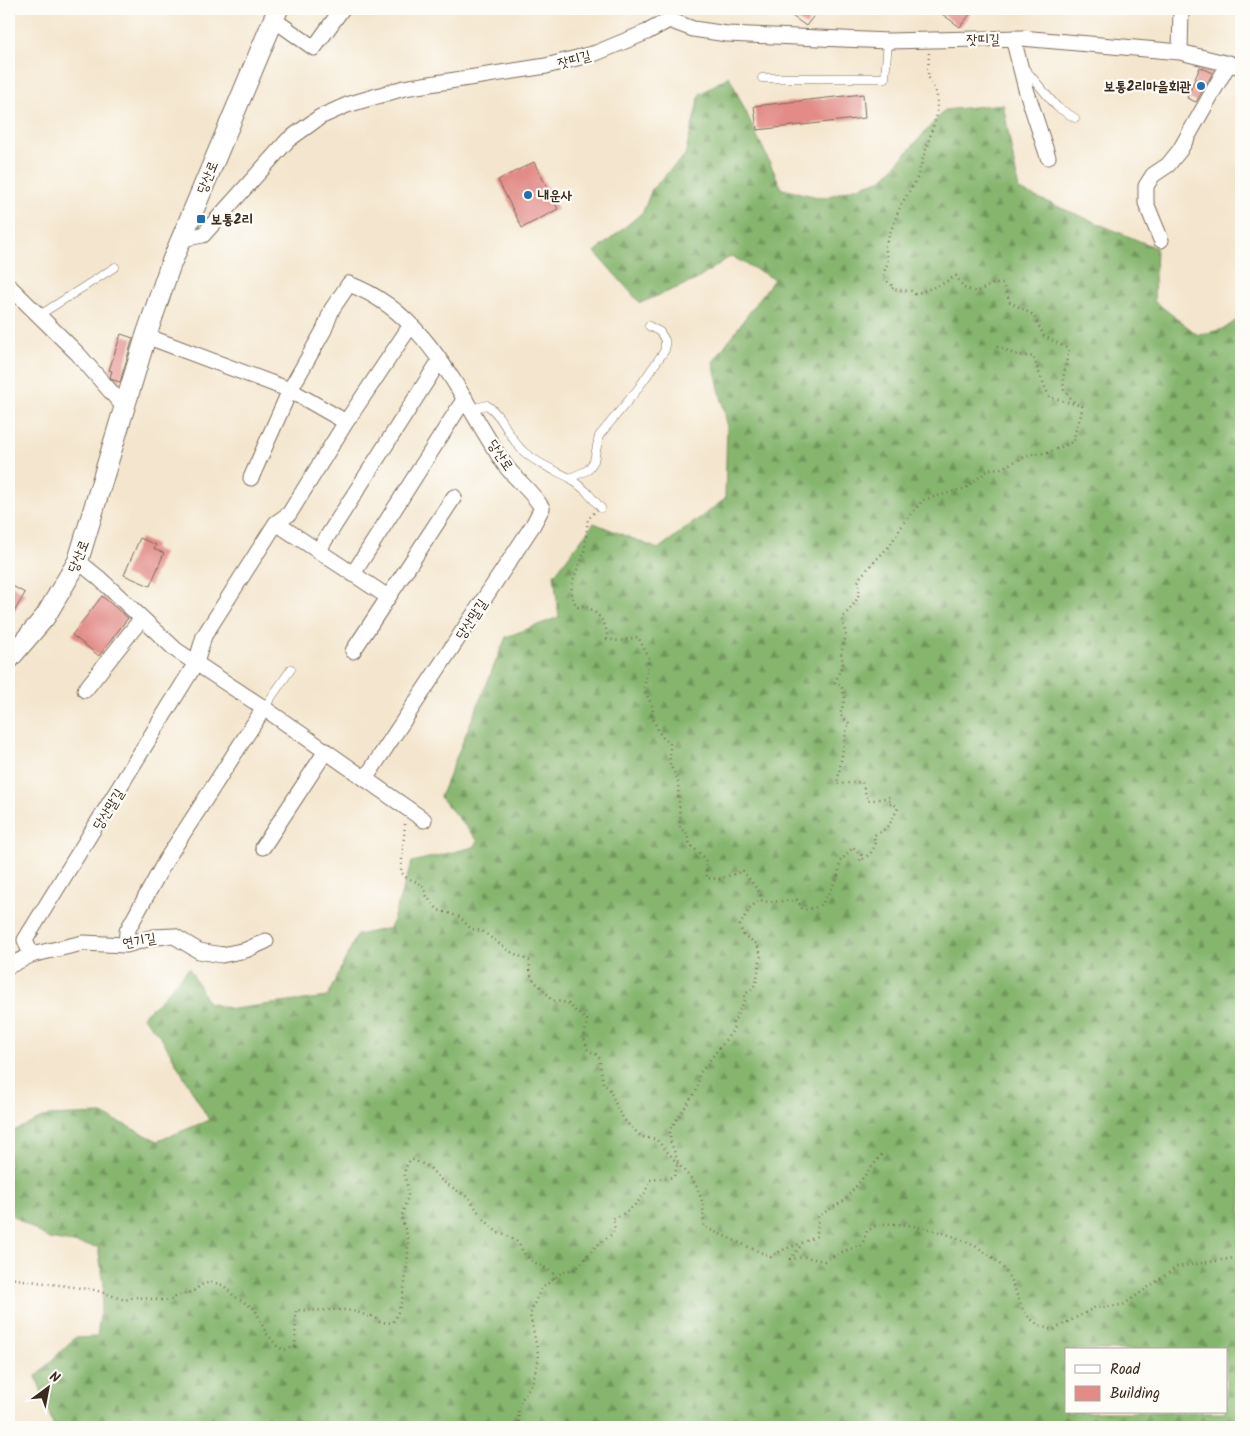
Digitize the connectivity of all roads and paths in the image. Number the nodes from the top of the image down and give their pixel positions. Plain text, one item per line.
1 (342, 9) edge
2 (1181, 9) edge
3 (275, 14) edge
4 (666, 14) edge
5 (1013, 38) junction
6 (927, 40) junction
7 (888, 41) junction
8 (1180, 52) junction
9 (1018, 60) junction
10 (1235, 65) edge
11 (762, 78) dead end
12 (1075, 118) dead end
13 (1048, 156) dead end
14 (181, 239) junction
15 (1161, 240) dead end
16 (115, 267) dead end
17 (9, 286) edge
18 (38, 316) junction
19 (411, 325) junction
20 (649, 326) dead end
21 (146, 336) junction
22 (1000, 345) dead end
23 (440, 360) junction
24 (290, 390) junction
25 (468, 403) junction
26 (1074, 404) junction
27 (125, 408) junction
28 (346, 422) junction
29 (251, 478) dead end
30 (570, 478) junction
31 (454, 497) dead end
32 (542, 508) joint
33 (601, 508) joint
34 (276, 523) junction
35 (318, 551) junction
36 (78, 561) junction
37 (353, 574) junction
38 (388, 597) junction
39 (142, 618) junction
40 (353, 651) dead end
41 (9, 659) edge
42 (196, 663) junction
43 (291, 669) dead end
44 (85, 690) dead end
45 (264, 708) junction
46 (326, 751) junction
47 (365, 779) junction
48 (406, 808) junction
49 (424, 820) dead end
50 (263, 848) dead end
51 (763, 901) junction
52 (266, 941) dead end
53 (126, 945) junction
54 (31, 955) junction
55 (9, 966) edge
56 (883, 1153) dead end
57 (678, 1162) junction
58 (801, 1246) junction
59 (1241, 1257) edge
60 (9, 1278) edge
61 (554, 1279) junction
62 (518, 1427) edge

1 - 3 street, 당산로
2 - 8 street
3 - 14 street, 당산로
4 - 7 street, 잣띠길
4 - 14 street, 잣띠길
5 - 6 street, 잣띠길
5 - 8 street, 잣띠길
5 - 9 street, 잣띠길
6 - 7 street, 잣띠길
6 - 26 path
7 - 11 lane
8 - 10 street, 잣띠길
9 - 12 lane
9 - 13 street, 잣띠길
10 - 15 street, 잣띠길
14 - 21 street, 당산로
16 - 18 lane
17 - 18 street
18 - 27 street
19 - 23 street, 당산로
19 - 24 street, 당산로
19 - 28 street
20 - 30 lane
21 - 24 street
21 - 27 street, 당산로
22 - 26 path
23 - 25 street, 당산로
23 - 35 street
24 - 28 street
24 - 29 street, 당산로
25 - 30 lane
25 - 32 street, 당산로
25 - 37 street
26 - 51 path
27 - 36 street, 당산로
28 - 34 street
30 - 33 lane
31 - 38 street
32 - 47 street, 당산말길
33 - 51 path
34 - 35 street
34 - 42 street, 당산말길
35 - 37 street
36 - 39 street
36 - 41 street, 당산로
37 - 38 street
38 - 40 street
39 - 42 street
39 - 44 street
42 - 45 street
42 - 54 street, 당산말길
43 - 45 lane
45 - 46 street
45 - 53 street
46 - 47 street
46 - 50 street
47 - 48 street
48 - 49 street
48 - 57 path
51 - 57 path
52 - 53 street, 연기길
53 - 54 street, 연기길
54 - 55 street, 연기길
56 - 58 path
57 - 58 path
57 - 61 path
58 - 59 path
60 - 61 path
61 - 62 path

